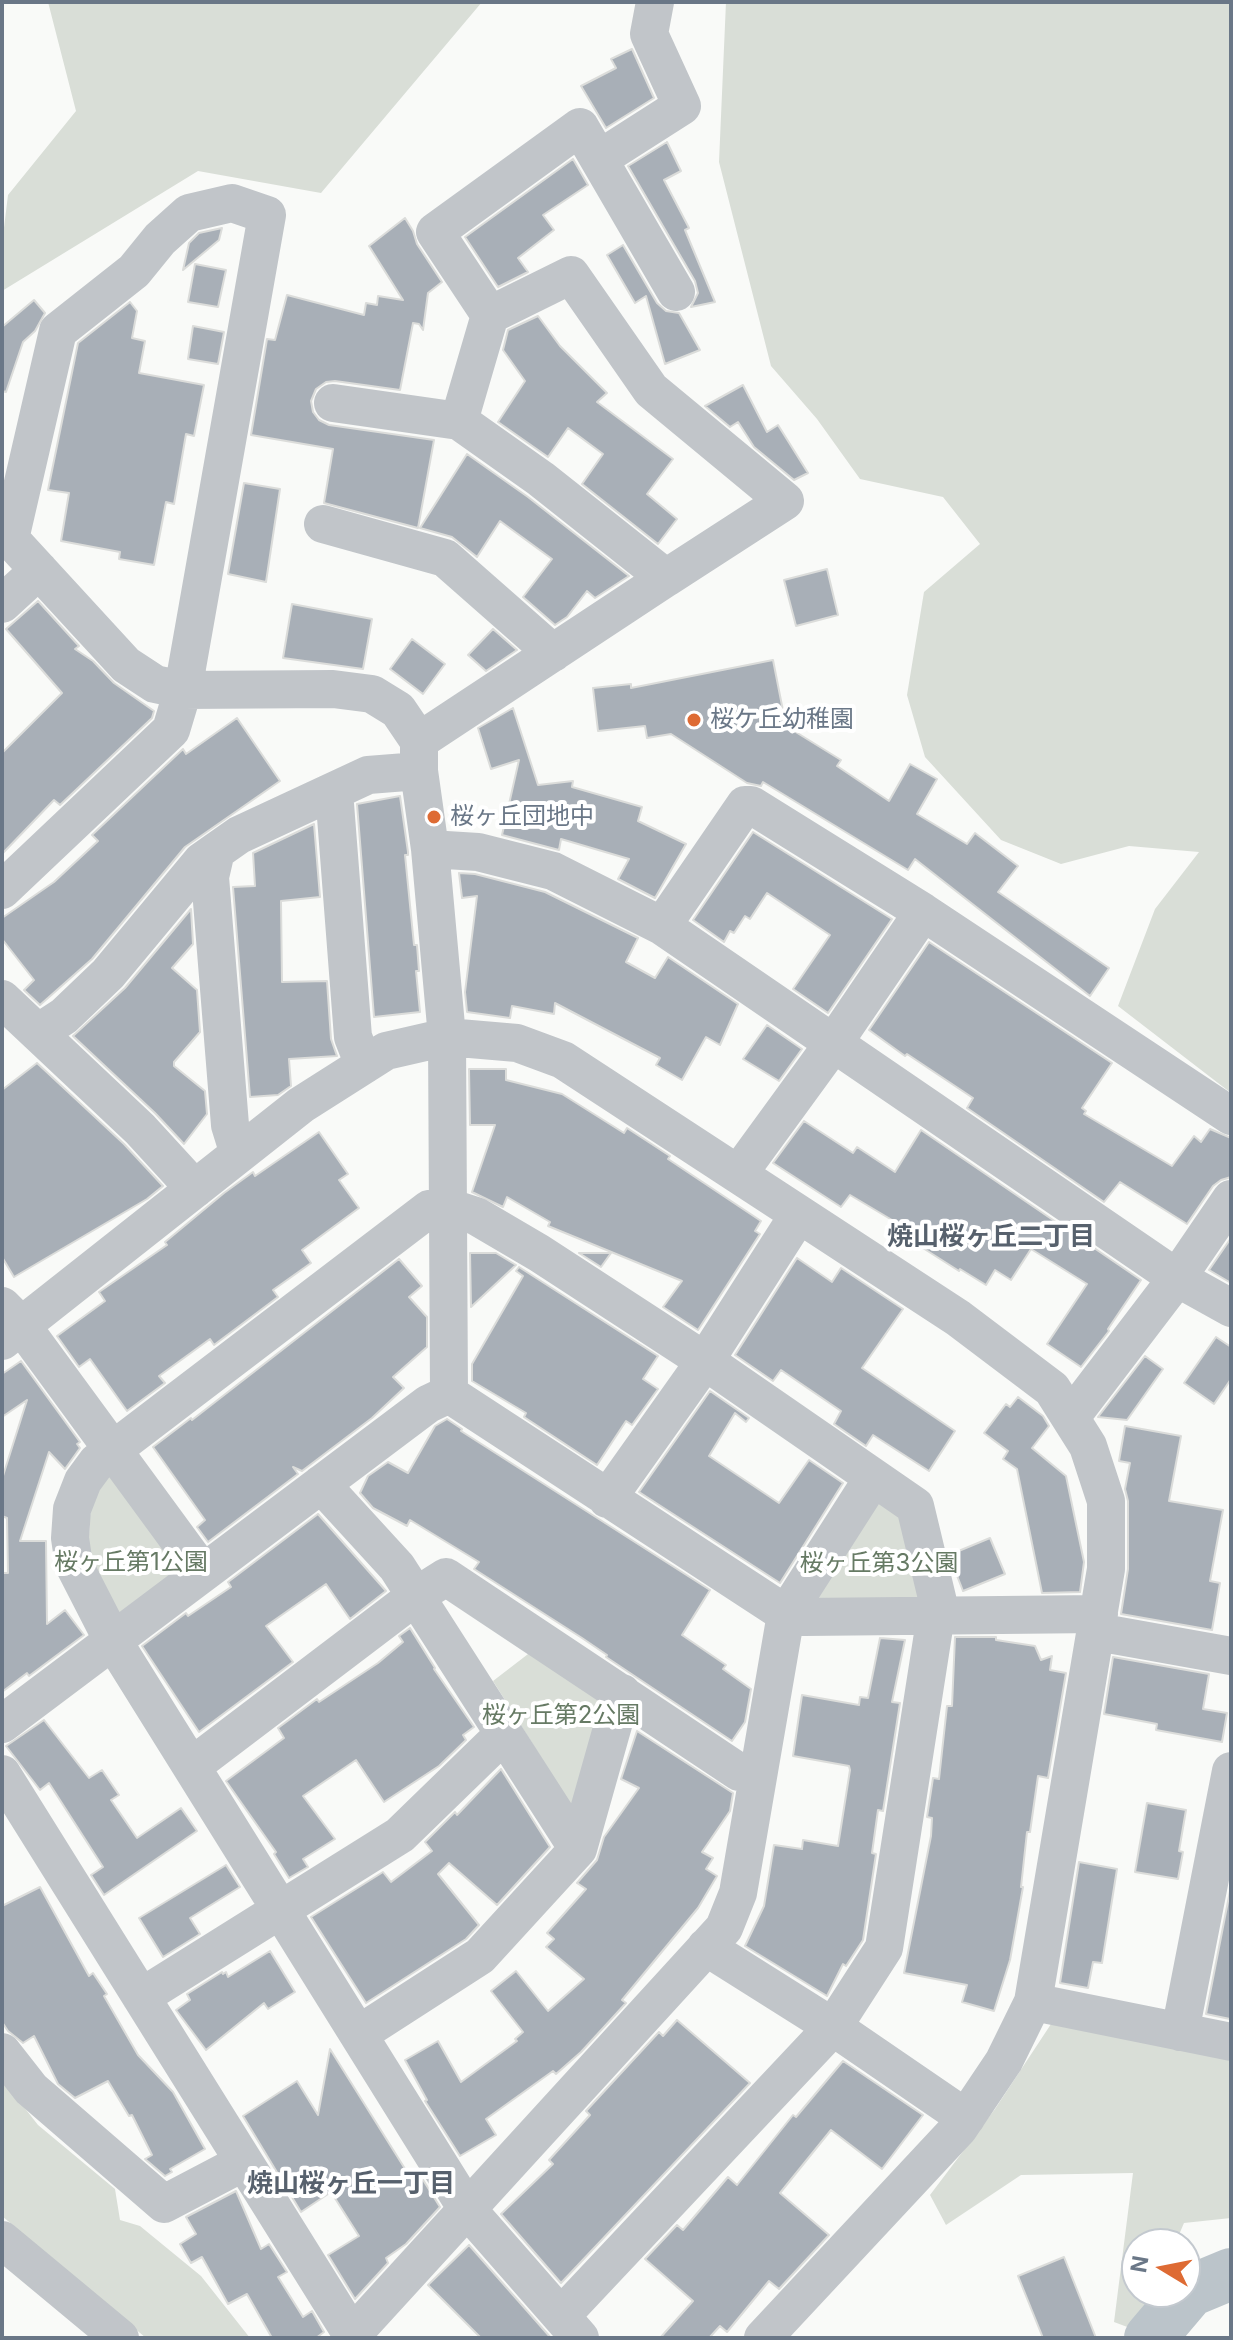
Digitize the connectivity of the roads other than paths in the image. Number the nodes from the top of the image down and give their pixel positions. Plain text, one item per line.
1 (655, 2) edge
2 (599, 159) junction
3 (676, 292) dead end
4 (490, 315) junction
5 (333, 403) dead end
6 (459, 421) junction
7 (323, 524) dead end
8 (6, 535) edge
9 (39, 570) junction
10 (666, 578) junction
11 (2, 604) edge
12 (553, 653) junction
13 (183, 690) junction
14 (419, 756) junction
15 (334, 791) junction
16 (430, 849) junction
17 (216, 851) junction
18 (2, 890) edge
19 (923, 912) junction
20 (662, 926) junction
21 (2, 999) edge
22 (38, 1033) junction
23 (447, 1037) junction
24 (833, 1044) junction
25 (364, 1065) junction
26 (1231, 1116) edge
27 (239, 1154) junction
28 (739, 1173) junction
29 (195, 1189) junction
30 (1231, 1199) edge
31 (448, 1207) junction
32 (799, 1214) junction
33 (1177, 1278) junction
34 (1231, 1308) edge
35 (9, 1324) edge
36 (705, 1361) junction
37 (449, 1394) junction
38 (1071, 1417) junction
39 (113, 1450) junction
40 (873, 1478) junction
41 (321, 1484) junction
42 (607, 1499) junction
43 (203, 1573) junction
44 (416, 1596) junction
45 (786, 1614) junction
46 (936, 1616) junction
47 (1098, 1623) junction
48 (113, 1641) junction
49 (1231, 1656) edge
50 (622, 1693) junction
51 (2, 1724) edge
52 (504, 1734) junction
53 (192, 1766) junction
54 (1231, 1771) edge
55 (2, 1774) edge
56 (758, 1775) junction
57 (578, 1849) junction
58 (281, 1909) junction
59 (706, 1947) junction
60 (141, 1997) junction
61 (1033, 2002) junction
62 (833, 2027) junction
63 (1180, 2032) junction
64 (359, 2034) junction
65 (1231, 2042) edge
66 (2, 2052) edge
67 (966, 2118) junction
68 (244, 2162) junction
69 (467, 2209) junction
70 (2, 2240) edge
71 (570, 2327) edge
72 (353, 2336) edge
73 (120, 2338) edge
74 (763, 2338) edge

1 - 2 street
2 - 3 street
2 - 4 street
4 - 6 street
4 - 10 street
5 - 6 street
6 - 10 street
7 - 12 street
8 - 9 street
8 - 13 street
9 - 11 street
9 - 13 street
10 - 12 street
12 - 14 street
13 - 14 street
13 - 18 street
14 - 15 street
14 - 16 street
15 - 17 street
15 - 25 street
16 - 20 street
16 - 23 street
17 - 22 street
17 - 27 street
19 - 20 street
19 - 24 street
19 - 26 street
20 - 24 street
21 - 22 street
22 - 29 street
23 - 25 street
23 - 28 street
23 - 31 street
24 - 28 street
24 - 33 street
25 - 27 street
27 - 29 street
28 - 32 street
29 - 35 street
30 - 33 street
31 - 36 street
31 - 37 street
31 - 39 street
32 - 36 street
32 - 38 street
33 - 34 street
33 - 38 street
35 - 39 street
36 - 40 street
36 - 42 street
37 - 41 street
37 - 42 street
38 - 47 street
39 - 43 street
39 - 48 street
40 - 45 street
40 - 46 street
41 - 43 street
41 - 44 street
42 - 45 street
43 - 48 street
44 - 50 street
44 - 52 street
44 - 53 street
45 - 46 street
45 - 56 street
46 - 47 street
46 - 62 street
47 - 49 street
47 - 61 street
48 - 51 street
48 - 53 street
50 - 56 street
50 - 57 street
52 - 57 street
52 - 58 street
53 - 58 street
54 - 63 street
55 - 60 street
56 - 59 street
57 - 64 street
58 - 60 street
58 - 64 street
59 - 62 street
59 - 69 street
60 - 68 street
61 - 63 street
61 - 67 street
62 - 67 street
62 - 71 street
63 - 65 street
64 - 69 street
66 - 68 street
67 - 74 street
68 - 72 street
69 - 71 street
69 - 72 street
70 - 73 street

